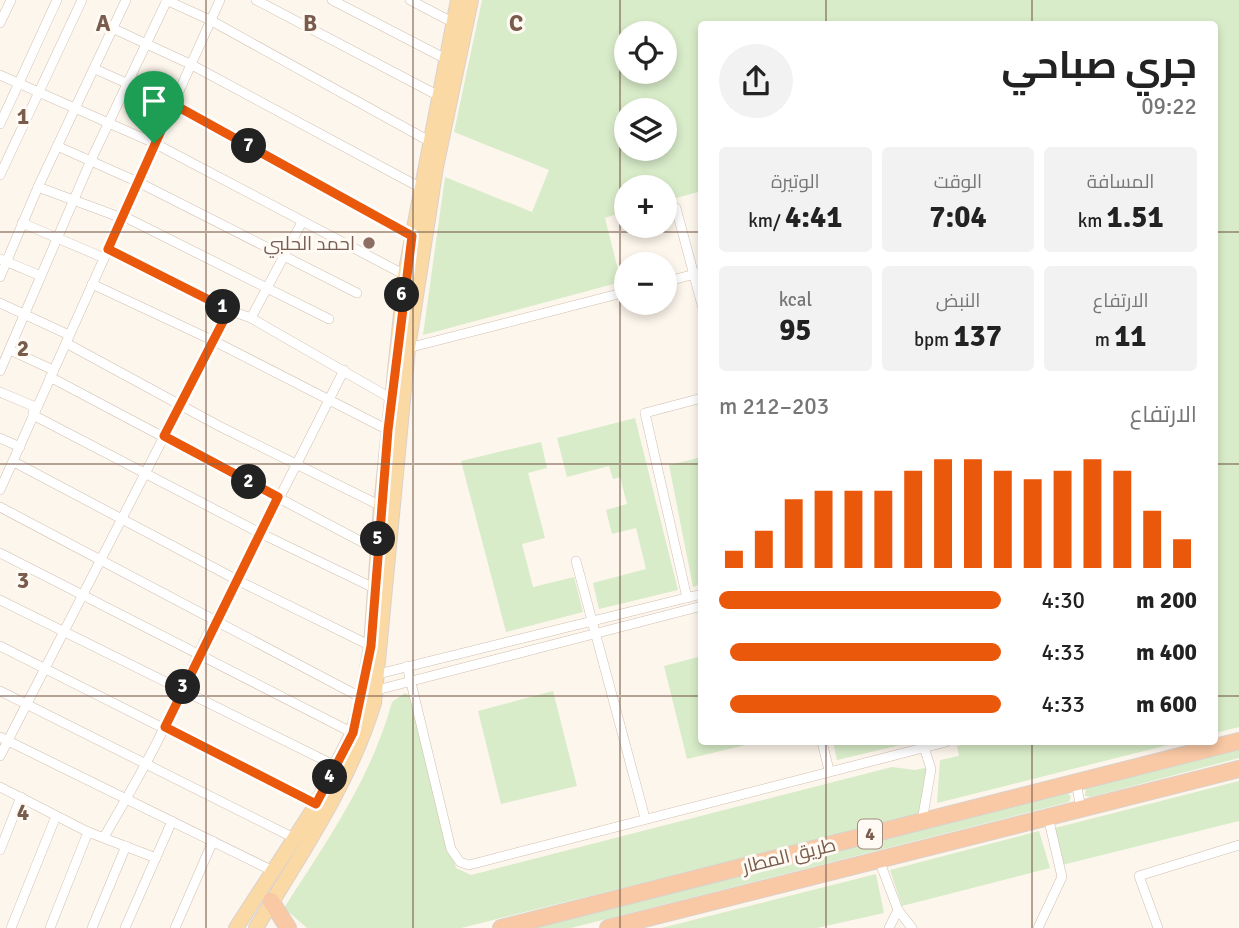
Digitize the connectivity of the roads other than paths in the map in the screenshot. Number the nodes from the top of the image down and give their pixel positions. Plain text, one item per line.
1 (11, 0) edge
2 (57, 0) edge
3 (82, 0) edge
4 (126, 0) edge
5 (166, 0) edge
6 (220, 0) edge
7 (256, 0) edge
8 (332, 0) edge
9 (410, 0) edge
10 (458, 0) edge
11 (471, 0) edge
12 (210, 20) junction
13 (0, 23) edge
14 (454, 23) junction
15 (113, 29) junction
16 (146, 46) junction
17 (446, 60) junction
18 (190, 64) junction
19 (95, 69) junction
20 (0, 75) edge
21 (129, 83) junction
22 (19, 84) junction
23 (37, 92) junction
24 (439, 96) junction
25 (173, 104) junction
26 (75, 108) junction
27 (111, 122) junction
28 (0, 124) edge
29 (429, 141) junction
30 (154, 143) junction
31 (57, 146) junction
32 (91, 160) junction
33 (0, 175) edge
34 (138, 182) junction
35 (38, 187) junction
36 (421, 188) junction
37 (74, 201) junction
38 (677, 211) edge
39 (122, 217) junction
40 (302, 222) junction
41 (22, 223) junction
42 (58, 236) junction
43 (412, 236) junction
44 (106, 254) junction
45 (283, 256) junction
46 (3, 260) edge
47 (698, 274) edge
48 (405, 275) junction
49 (41, 276) junction
50 (0, 277) edge
51 (677, 279) edge
52 (92, 284) junction
53 (267, 287) junction
54 (356, 293) dead end
55 (614, 295) edge
56 (0, 303) edge
57 (229, 310) junction
58 (26, 315) junction
59 (251, 318) junction
60 (329, 319) dead end
61 (67, 339) junction
62 (214, 341) junction
63 (408, 348) junction
64 (10, 350) junction
65 (344, 370) junction
66 (0, 371) edge
67 (52, 374) junction
68 (0, 392) edge
69 (330, 399) junction
70 (392, 399) junction
71 (698, 399) edge
72 (179, 404) junction
73 (33, 415) junction
74 (388, 430) junction
75 (164, 436) junction
76 (0, 438) edge
77 (20, 447) junction
78 (14, 462) junction
79 (297, 466) junction
80 (143, 473) junction
81 (0, 490) edge
82 (278, 497) junction
83 (381, 506) junction
84 (0, 507) edge
85 (120, 518) junction
86 (260, 533) junction
87 (377, 550) junction
88 (0, 554) edge
89 (99, 560) junction
90 (576, 561) dead end
91 (239, 581) junction
92 (374, 588) junction
93 (81, 595) junction
94 (698, 595) edge
95 (687, 598) junction
96 (0, 600) edge
97 (698, 607) edge
98 (591, 621) junction
99 (214, 622) junction
100 (63, 631) junction
101 (595, 634) junction
102 (0, 646) edge
103 (371, 646) junction
104 (200, 654) junction
105 (407, 666) junction
106 (44, 669) junction
107 (378, 674) junction
108 (410, 681) junction
109 (377, 690) junction
110 (0, 691) edge
111 (181, 691) junction
112 (362, 698) junction
113 (25, 704) junction
114 (165, 727) junction
115 (353, 733) junction
116 (3, 739) edge
117 (1239, 741) edge
118 (823, 745) edge
119 (924, 745) edge
120 (0, 755) edge
121 (145, 763) junction
122 (336, 766) junction
123 (1239, 769) edge
124 (830, 770) junction
125 (1076, 782) junction
126 (0, 787) edge
127 (21, 797) junction
128 (126, 798) junction
129 (316, 804) junction
130 (1081, 809) junction
131 (56, 816) junction
132 (1048, 817) junction
133 (645, 818) junction
134 (172, 821) junction
135 (922, 821) junction
136 (88, 832) junction
137 (104, 837) junction
138 (293, 838) junction
139 (213, 841) junction
140 (1239, 845) edge
141 (126, 846) junction
142 (0, 850) edge
143 (156, 858) junction
144 (879, 860) junction
145 (271, 870) junction
146 (271, 901) junction
147 (898, 910) junction
148 (11, 928) edge
149 (50, 928) edge
150 (92, 928) edge
151 (125, 928) edge
152 (175, 928) edge
153 (236, 928) edge
154 (256, 928) edge
155 (288, 928) edge
156 (501, 928) edge
157 (608, 928) edge
158 (889, 928) edge
159 (912, 928) edge
160 (1038, 928) edge
161 (1158, 928) edge

1 - 13 street
2 - 22 street
3 - 23 street
4 - 15 street
5 - 12 street
5 - 16 street
6 - 12 street
7 - 24 street
8 - 17 street
9 - 14 street
10 - 14 main road
11 - 63 main road
12 - 18 street
12 - 29 street
14 - 17 main road
15 - 16 street
15 - 19 street
16 - 18 street
16 - 21 street
17 - 24 main road
18 - 25 street
18 - 36 street
19 - 21 street
19 - 26 street
20 - 22 street
21 - 25 street
21 - 27 street
22 - 23 street
22 - 28 street
23 - 26 street
23 - 33 street
24 - 29 main road
25 - 30 street
25 - 43 street
26 - 27 street
26 - 31 street
27 - 30 street
27 - 32 street
29 - 36 main road
30 - 34 street
30 - 40 street
31 - 32 street
31 - 35 street
32 - 34 street
32 - 37 street
34 - 39 street
34 - 45 street
35 - 37 street
35 - 41 street
36 - 43 main road
37 - 39 street
37 - 42 street
38 - 47 street
39 - 44 street
39 - 53 street
40 - 45 street
40 - 48 street
41 - 42 street
41 - 46 street
42 - 44 street
42 - 49 street
43 - 48 main road
44 - 52 street
44 - 57 street
45 - 53 street
45 - 54 street
46 - 49 street
46 - 50 street
47 - 51 street
48 - 70 main road
49 - 58 street
52 - 61 street
52 - 62 street
53 - 59 street
53 - 60 street
55 - 63 street
56 - 58 street
57 - 59 street
57 - 62 street
58 - 61 street
58 - 64 street
59 - 65 street
61 - 67 street
61 - 72 street
62 - 69 street
62 - 72 street
63 - 107 main road
64 - 66 street
64 - 67 street
65 - 69 street
65 - 70 street
67 - 73 street
67 - 75 street
68 - 73 street
69 - 74 street
69 - 79 street
70 - 74 main road
71 - 95 street
72 - 75 street
72 - 79 street
73 - 77 street
73 - 80 street
74 - 83 main road
75 - 80 street
75 - 82 street
76 - 77 street
77 - 78 street
78 - 81 street
78 - 85 street
79 - 82 street
79 - 83 street
80 - 85 street
80 - 86 street
82 - 86 street
82 - 87 street
83 - 87 main road
84 - 89 street
85 - 89 street
85 - 91 street
86 - 91 street
86 - 92 street
87 - 92 main road
88 - 93 street
89 - 93 street
89 - 99 street
90 - 98 street
91 - 99 street
91 - 103 street
92 - 103 main road
93 - 100 street
93 - 104 street
94 - 95 street
95 - 98 street
96 - 100 street
97 - 101 street
98 - 101 street
98 - 105 street
99 - 104 street
99 - 112 street
100 - 106 street
100 - 111 street
101 - 108 street
101 - 133 street
102 - 106 street
103 - 112 main road
104 - 111 street
104 - 115 street
105 - 107 street
105 - 108 street
106 - 113 street
106 - 114 street
107 - 109 main road
108 - 109 street
108 - 133 street
109 - 146 main road
110 - 113 street
111 - 114 street
111 - 122 street
112 - 115 main road
113 - 116 street
113 - 121 street
114 - 121 street
114 - 129 street
115 - 122 main road
116 - 120 street
116 - 128 street
117 - 125 highway, طريق المطار / 4
118 - 124 street
119 - 124 street
119 - 135 street
121 - 128 street
121 - 138 street
122 - 129 main road
123 - 130 highway, طريق المطار / 4
124 - 133 street
125 - 130 street
125 - 135 highway, طريق المطار / 4
126 - 127 street
127 - 131 street
127 - 142 street
128 - 134 street
128 - 137 street
129 - 138 main road
130 - 132 highway, طريق المطار / 4
131 - 136 street
131 - 148 street
132 - 144 highway, طريق المطار / 4
132 - 160 street
134 - 139 street
134 - 143 street
135 - 156 highway, طريق المطار / 4
136 - 137 street
136 - 149 street
137 - 141 street
138 - 145 main road
139 - 145 street
139 - 152 street
140 - 161 street
141 - 143 street
141 - 150 street
143 - 151 street
144 - 147 street
144 - 157 highway, طريق المطار / 4
145 - 153 main road
146 - 154 main road
146 - 155 highway
147 - 158 street
147 - 159 street

